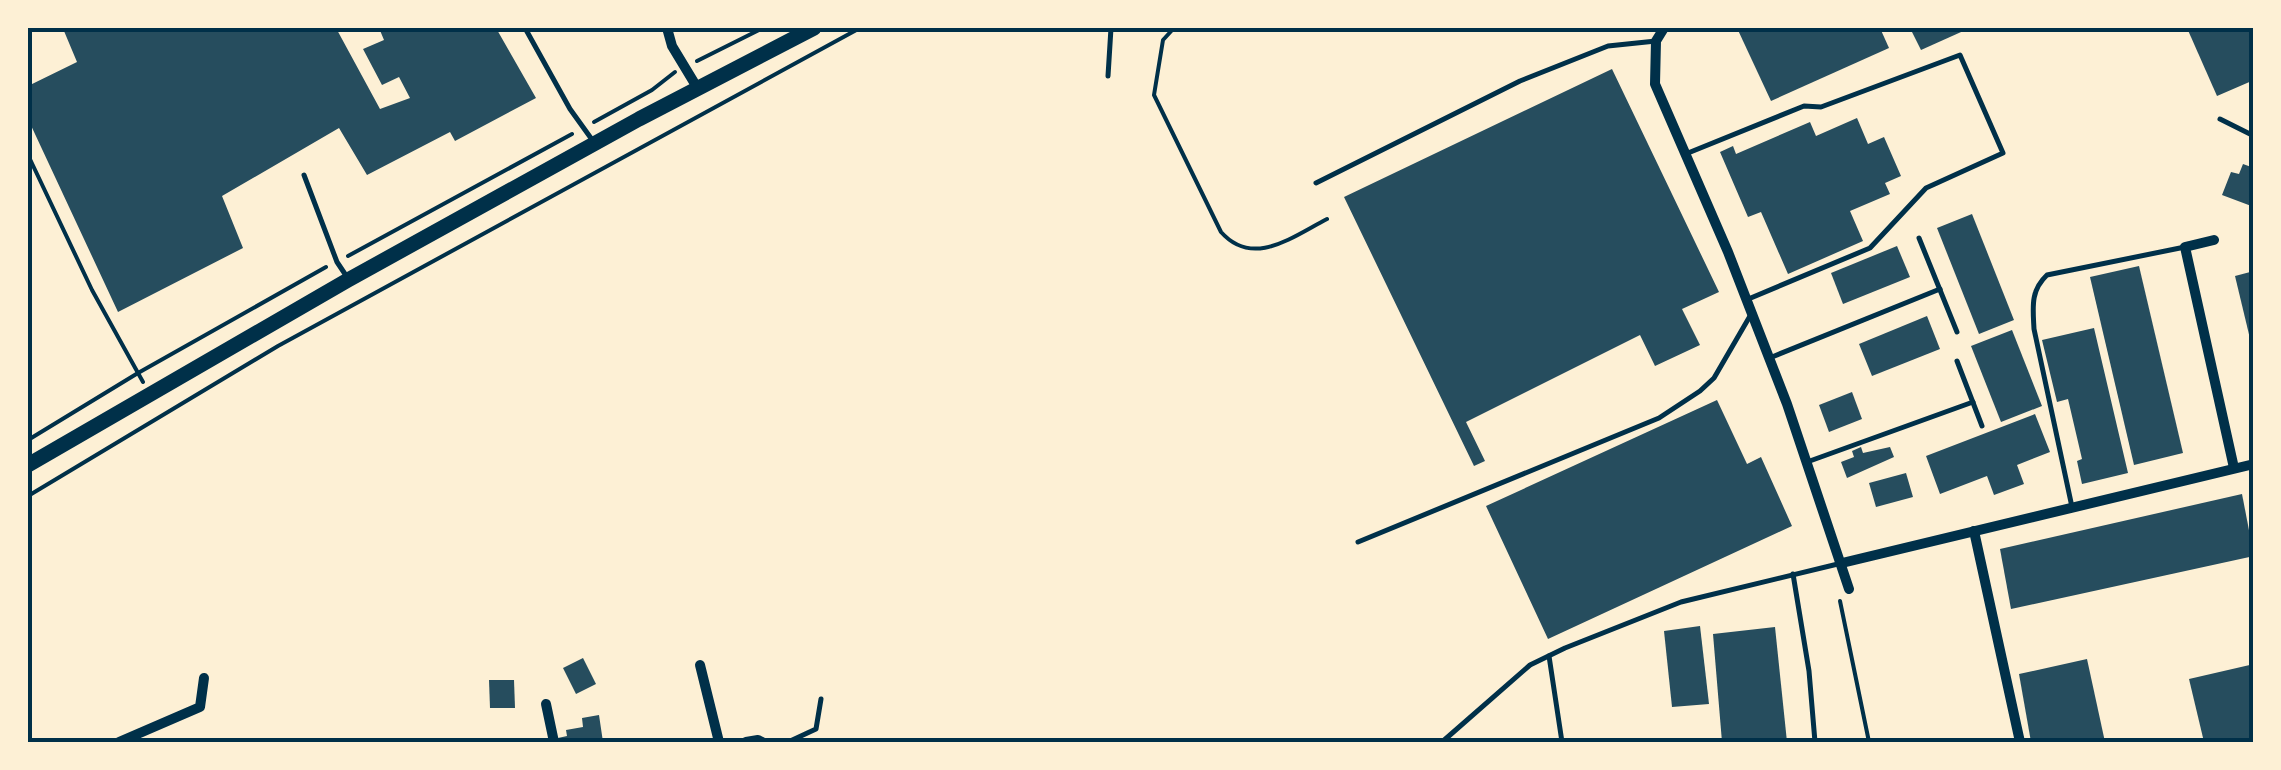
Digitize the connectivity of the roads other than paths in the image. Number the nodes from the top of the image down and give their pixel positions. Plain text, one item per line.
1 (525, 28) edge
2 (667, 28) edge
3 (814, 28) edge
4 (1111, 28) edge
5 (1664, 28) edge
6 (1656, 42) junction
7 (1108, 76) dead end
8 (698, 89) junction
9 (2220, 119) dead end
10 (2254, 136) edge
11 (595, 144) junction
12 (1685, 154) junction
13 (304, 175) dead end
14 (1316, 183) dead end
15 (1919, 238) dead end
16 (2214, 240) dead end
17 (2185, 247) junction
18 (348, 280) junction
19 (1940, 289) junction
20 (1746, 300) junction
21 (1751, 313) junction
22 (1957, 332) dead end
23 (1769, 358) junction
24 (1956, 360) dead end
25 (1973, 402) junction
26 (1982, 426) dead end
27 (29, 453) edge
28 (1807, 462) junction
29 (2254, 464) edge
30 (2234, 468) junction
31 (2072, 507) junction
32 (1974, 531) junction
33 (1358, 542) dead end
34 (1842, 562) junction
35 (1793, 574) junction
36 (1849, 590) road end
37 (1549, 656) junction
38 (700, 665) dead end
39 (204, 678) dead end
40 (821, 699) dead end
41 (546, 704) dead end
42 (119, 742) edge
43 (554, 742) edge
44 (719, 742) edge
45 (746, 742) edge
46 (762, 742) edge
47 (788, 742) edge
48 (1442, 742) edge
49 (1562, 742) edge
50 (1815, 742) edge
51 (2020, 742) edge

1 - 11 lane
2 - 8 street
3 - 8 main road
4 - 7 lane
5 - 6 street
6 - 12 street
6 - 14 lane
8 - 11 main road
9 - 10 lane
11 - 18 main road
12 - 20 street
12 - 20 lane
13 - 18 lane
15 - 19 lane
16 - 17 street
17 - 30 street
17 - 31 lane
18 - 27 main road
19 - 22 lane
19 - 23 lane
20 - 21 street
21 - 23 street
21 - 33 lane
23 - 28 street
24 - 25 lane
25 - 26 lane
25 - 28 lane
28 - 34 street
29 - 30 street
30 - 31 street
31 - 32 street
32 - 34 street
32 - 51 street
34 - 35 lane
34 - 36 street
35 - 37 lane
35 - 50 lane
37 - 48 lane
37 - 49 lane
38 - 44 street
39 - 42 street
40 - 47 lane
41 - 43 street
45 - 46 street

